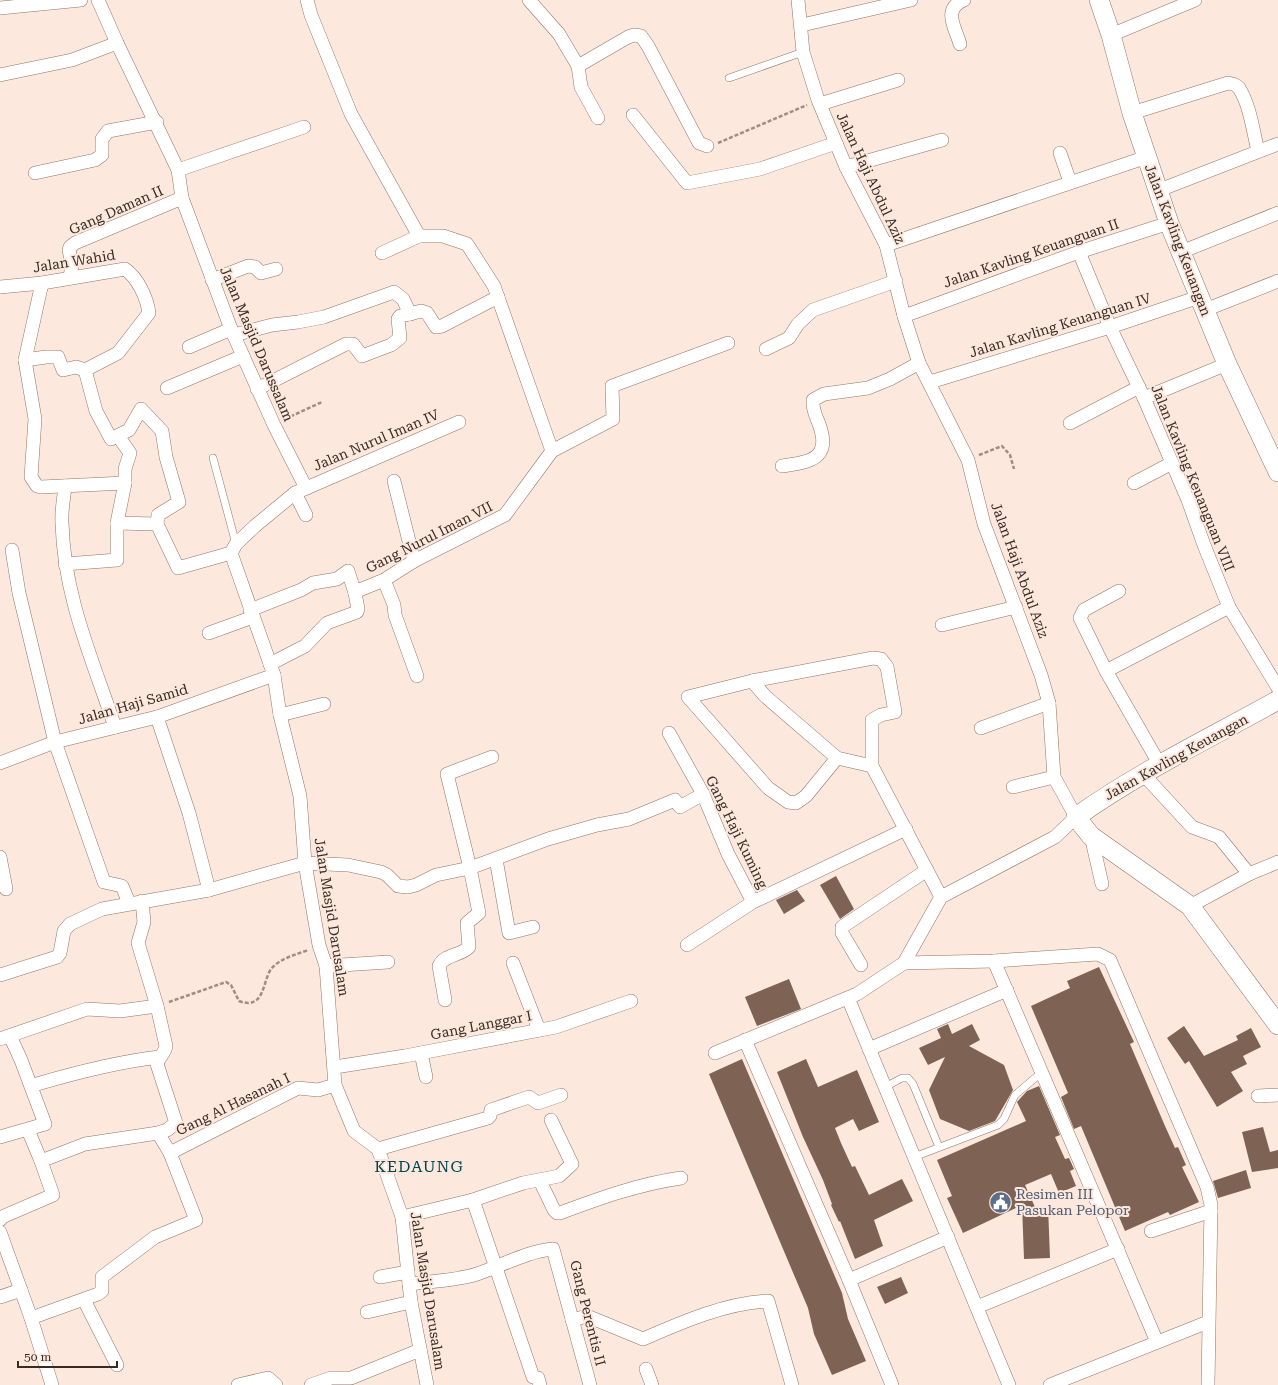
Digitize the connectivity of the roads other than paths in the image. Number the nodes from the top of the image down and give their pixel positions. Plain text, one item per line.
1 (81, 0) edge
2 (98, 0) edge
3 (307, 0) edge
4 (529, 0) edge
5 (798, 0) edge
6 (911, 0) edge
7 (963, 0) edge
8 (1099, 0) edge
9 (1195, 0) edge
10 (6, 8) edge
11 (802, 25) junction
12 (1111, 35) junction
13 (117, 43) junction
14 (960, 44) dead end
15 (803, 52) junction
16 (578, 66) junction
17 (0, 75) edge
18 (729, 78) dead end
19 (898, 80) dead end
20 (819, 102) junction
21 (1132, 113) junction
22 (633, 115) dead end
23 (598, 118) dead end
24 (157, 122) junction
25 (304, 127) dead end
26 (942, 140) dead end
27 (836, 143) junction
28 (1278, 144) edge
29 (707, 146) road end
30 (1258, 151) junction
31 (1060, 153) dead end
32 (1147, 157) junction
33 (846, 167) junction
34 (178, 170) junction
35 (35, 173) dead end
36 (1070, 182) junction
37 (1158, 191) junction
38 (182, 198) junction
39 (1278, 213) edge
40 (1169, 223) junction
41 (419, 236) junction
42 (886, 245) junction
43 (1079, 252) junction
44 (1181, 252) junction
45 (382, 253) dead end
46 (276, 269) dead end
47 (70, 278) junction
48 (212, 280) junction
49 (896, 281) junction
50 (1278, 281) edge
51 (42, 283) junction
52 (0, 287) edge
53 (498, 297) junction
54 (1202, 303) junction
55 (410, 314) junction
56 (904, 316) junction
57 (1110, 327) junction
58 (232, 332) junction
59 (728, 343) dead end
60 (189, 347) dead end
61 (766, 349) dead end
62 (243, 356) junction
63 (25, 360) junction
64 (918, 363) junction
65 (1227, 364) junction
66 (85, 370) junction
67 (930, 382) junction
68 (167, 388) dead end
69 (257, 389) junction
70 (1141, 392) junction
71 (459, 422) dead end
72 (1070, 423) dead end
73 (118, 436) junction
74 (552, 450) junction
75 (213, 458) dead end
76 (1172, 462) junction
77 (782, 466) dead end
78 (1278, 472) edge
79 (394, 481) dead end
80 (125, 483) junction
81 (1134, 483) dead end
82 (65, 486) junction
83 (300, 490) junction
84 (306, 515) dead end
85 (117, 523) junction
86 (157, 524) junction
87 (234, 549) junction
88 (12, 550) dead end
89 (414, 561) junction
90 (65, 564) junction
91 (384, 580) junction
92 (1119, 591) dead end
93 (355, 593) junction
94 (1016, 607) junction
95 (1229, 607) junction
96 (251, 613) junction
97 (942, 625) dead end
98 (210, 633) dead end
99 (272, 670) junction
100 (1106, 671) junction
101 (417, 676) dead end
102 (752, 681) junction
103 (1278, 688) edge
104 (1278, 700) edge
105 (324, 704) dead end
106 (1050, 704) junction
107 (280, 715) junction
108 (157, 717) junction
109 (115, 727) junction
110 (981, 728) dead end
111 (669, 733) dead end
112 (55, 742) junction
113 (492, 757) dead end
114 (837, 758) junction
115 (1, 761) edge
116 (1160, 765) junction
117 (872, 766) junction
118 (1143, 774) junction
119 (1054, 776) junction
120 (1013, 787) dead end
121 (703, 794) junction
122 (1076, 817) junction
123 (906, 829) junction
124 (1091, 836) junction
125 (0, 857) edge
126 (496, 859) junction
127 (1278, 862) edge
128 (305, 863) junction
129 (470, 868) junction
130 (927, 870) junction
131 (1249, 874) junction
132 (1102, 884) dead end
133 (6, 889) dead end
134 (209, 890) junction
135 (941, 897) junction
136 (135, 902) junction
137 (753, 902) junction
138 (1190, 906) junction
139 (533, 927) dead end
140 (688, 946) dead end
141 (994, 961) junction
142 (388, 962) dead end
143 (513, 963) dead end
144 (904, 963) junction
145 (861, 964) dead end
146 (326, 966) junction
147 (0, 975) edge
148 (1007, 990) junction
149 (848, 998) junction
150 (445, 1000) dead end
151 (631, 1000) dead end
152 (157, 1006) junction
153 (1278, 1025) edge
154 (539, 1030) junction
155 (5, 1038) edge
156 (745, 1040) junction
157 (869, 1049) junction
158 (421, 1053) junction
159 (714, 1053) dead end
160 (159, 1056) junction
161 (335, 1067) junction
162 (1042, 1072) junction
163 (426, 1077) dead end
164 (37, 1084) dead end
165 (335, 1085) junction
166 (885, 1087) junction
167 (561, 1095) dead end
168 (1278, 1095) edge
169 (1258, 1096) dead end
170 (551, 1120) dead end
171 (28, 1130) junction
172 (158, 1133) junction
173 (0, 1137) edge
174 (938, 1147) junction
175 (378, 1149) junction
176 (170, 1153) junction
177 (914, 1156) junction
178 (41, 1161) junction
179 (681, 1178) dead end
180 (540, 1181) junction
181 (473, 1200) junction
182 (1211, 1211) junction
183 (402, 1217) junction
184 (0, 1220) edge
185 (1151, 1231) dead end
186 (0, 1232) edge
187 (948, 1237) junction
188 (1118, 1249) junction
189 (497, 1267) junction
190 (380, 1277) dead end
191 (409, 1278) junction
192 (849, 1280) junction
193 (21, 1290) junction
194 (0, 1297) edge
195 (84, 1300) junction
196 (411, 1302) junction
197 (977, 1307) junction
198 (367, 1312) dead end
199 (31, 1318) junction
200 (572, 1320) junction
201 (1208, 1322) junction
202 (1157, 1342) junction
203 (420, 1350) junction
204 (118, 1365) dead end
205 (646, 1369) dead end
206 (790, 1384) edge
207 (52, 1385) edge
208 (238, 1385) edge
209 (276, 1385) edge
210 (311, 1385) edge
211 (427, 1385) edge
212 (540, 1385) edge
213 (590, 1385) edge
214 (652, 1385) edge
215 (892, 1385) edge
216 (1009, 1385) edge
217 (1050, 1385) edge
218 (1208, 1385) edge

1 - 10 street
2 - 13 street, Jalan Masjid Darussalam
3 - 41 street
4 - 16 street
5 - 11 street, Jalan Haji Abdul Aziz
6 - 11 street
7 - 14 street
8 - 12 street, Jalan Kavling Keuangan
9 - 12 street
11 - 15 street, Jalan Haji Abdul Aziz
12 - 21 street, Jalan Kavling Keuangan
13 - 17 street
13 - 24 street, Jalan Masjid Darussalam
15 - 18 lane
15 - 20 street, Jalan Haji Abdul Aziz
16 - 23 street
16 - 29 street
19 - 20 street
20 - 27 street, Jalan Haji Abdul Aziz
21 - 30 street
21 - 32 street, Jalan Kavling Keuangan
22 - 27 street
24 - 34 street, Jalan Masjid Darussalam
24 - 35 street
25 - 34 street
26 - 33 street
27 - 33 street, Jalan Haji Abdul Aziz
28 - 30 street
30 - 37 street
31 - 36 street
32 - 36 street
32 - 37 street, Jalan Kavling Keuangan
33 - 42 street, Jalan Haji Abdul Aziz
34 - 38 street, Jalan Masjid Darussalam
36 - 42 street
37 - 40 street, Jalan Kavling Keuangan
38 - 47 street, Gang Daman II
38 - 48 street, Jalan Masjid Darussalam
39 - 44 street
40 - 43 street, Jalan Kavling Keuanguan II
40 - 44 street, Jalan Kavling Keuangan
41 - 45 street
41 - 53 street
42 - 49 street, Jalan Haji Abdul Aziz
43 - 56 street, Jalan Kavling Keuanguan II
43 - 57 street, Jalan Kavling Keuanguan VIII
44 - 54 street, Jalan Kavling Keuangan
46 - 48 street
47 - 51 street, Jalan Wahid
47 - 66 street, Jalan Wahid
48 - 58 street, Jalan Masjid Darussalam
49 - 56 street, Jalan Haji Abdul Aziz
49 - 61 street
50 - 54 street, Jalan Kavling Keuanguan IV
51 - 52 street, Jalan Wahid
51 - 63 street
53 - 55 street
53 - 74 street
54 - 57 street, Jalan Kavling Keuanguan IV
54 - 65 street, Jalan Kavling Keuangan
55 - 58 street
55 - 69 street
56 - 64 street, Jalan Haji Abdul Aziz
57 - 67 street, Jalan Kavling Keuanguan IV
57 - 70 street, Jalan Kavling Keuanguan VIII
58 - 60 street
58 - 62 street, Jalan Masjid Darussalam
59 - 74 street, Gang Nurul Iman VII
62 - 68 street
62 - 69 street, Jalan Masjid Darussalam
63 - 66 street
63 - 82 street
64 - 67 street, Jalan Haji Abdul Aziz
64 - 77 street
65 - 70 street
65 - 78 street, Jalan Kavling Keuangan
66 - 73 street
67 - 94 street, Jalan Haji Abdul Aziz
69 - 83 street, Jalan Masjid Darussalam
70 - 72 street
70 - 76 street, Jalan Kavling Keuanguan VIII
71 - 83 street, Jalan Nurul Iman IV
73 - 80 street
73 - 86 street
74 - 89 street, Gang Nurul Iman VII
75 - 87 lane
76 - 81 street
76 - 95 street, Jalan Kavling Keuanguan VIII
79 - 89 street
80 - 82 street
80 - 85 street
82 - 90 street
83 - 84 street, Jalan Masjid Darussalam
83 - 87 street
85 - 86 street
85 - 90 street
86 - 87 street
87 - 96 street
88 - 112 street
89 - 91 street, Gang Nurul Iman VII
90 - 109 street
91 - 93 street, Gang Nurul Iman VII
91 - 101 street
92 - 100 street
93 - 96 street
93 - 99 street
94 - 97 street
94 - 106 street, Jalan Haji Abdul Aziz
95 - 100 street
95 - 103 street, Jalan Kavling Keuanguan VIII
96 - 98 street
96 - 99 street
99 - 107 street, Jalan Masjid Darusalam
99 - 108 street, Jalan Haji Samid
100 - 116 street
102 - 114 street
102 - 114 street
102 - 117 street
104 - 116 street, Jalan Kavling Keuangan
105 - 107 street
106 - 110 street
106 - 119 street, Jalan Haji Abdul Aziz
107 - 128 street, Jalan Masjid Darusalam
108 - 109 street, Jalan Haji Samid
108 - 134 street
109 - 112 street, Jalan Haji Samid
111 - 121 street, Gang Haji Kuming
112 - 115 street, Jalan Haji Samid
112 - 136 street
113 - 129 street
114 - 117 street
116 - 118 street, Jalan Kavling Keuangan
117 - 123 street
118 - 122 street, Jalan Kavling Keuangan
118 - 131 street
119 - 120 street
119 - 122 street, Jalan Haji Abdul Aziz
121 - 126 street
121 - 137 street, Gang Haji Kuming
122 - 124 street
122 - 135 street
123 - 130 street
123 - 137 street, Gang Haji Kuming
124 - 132 street
124 - 138 street
125 - 133 street
126 - 129 street
126 - 139 street
127 - 131 street
128 - 129 street
128 - 134 street
128 - 146 street, Jalan Masjid Darusalam
129 - 150 street
130 - 135 street
130 - 145 street
131 - 138 street
134 - 136 street
135 - 144 street
136 - 147 street
136 - 152 street
137 - 140 street
138 - 153 street
141 - 144 street
141 - 148 street
141 - 182 street
142 - 146 street
143 - 154 street
144 - 149 street
146 - 161 street, Jalan Masjid Darusalam
148 - 157 street
148 - 162 street
149 - 156 street
149 - 157 street
151 - 154 street, Gang Langgar I
152 - 155 street
152 - 160 street
154 - 158 street, Gang Langgar I
155 - 171 street
156 - 159 street
156 - 192 street
157 - 166 street
158 - 161 street, Gang Langgar I
158 - 163 street
160 - 164 street
160 - 172 street
161 - 165 street, Jalan Masjid Darusalam
162 - 174 lane
162 - 188 street
165 - 175 street, Jalan Masjid Darusalam
165 - 176 street, Gang Al Hasanah I
166 - 174 lane
166 - 177 street
167 - 175 street
168 - 169 street
170 - 180 street
171 - 173 street
171 - 178 street
172 - 176 street
172 - 178 street
174 - 177 lane
175 - 183 street, Jalan Masjid Darusalam
176 - 195 street
177 - 187 street
178 - 184 street
179 - 180 street
180 - 181 street
181 - 183 street
181 - 189 street
182 - 185 street
182 - 201 street
183 - 191 street, Jalan Masjid Darusalam
186 - 193 street
187 - 192 street
187 - 197 street
188 - 197 street
188 - 202 street
189 - 191 street
189 - 200 street, Gang Perentis II
189 - 212 street
190 - 191 street
191 - 196 street, Jalan Masjid Darusalam
192 - 215 street
193 - 194 street
193 - 199 street
195 - 199 street
195 - 204 street
196 - 198 street
196 - 203 street, Jalan Masjid Darusalam
197 - 216 street
199 - 207 street
200 - 206 street
200 - 213 street, Gang Perentis II
201 - 202 street
201 - 218 street
202 - 217 street
203 - 210 street
203 - 211 street, Jalan Masjid Darusalam
205 - 214 street
208 - 209 street

